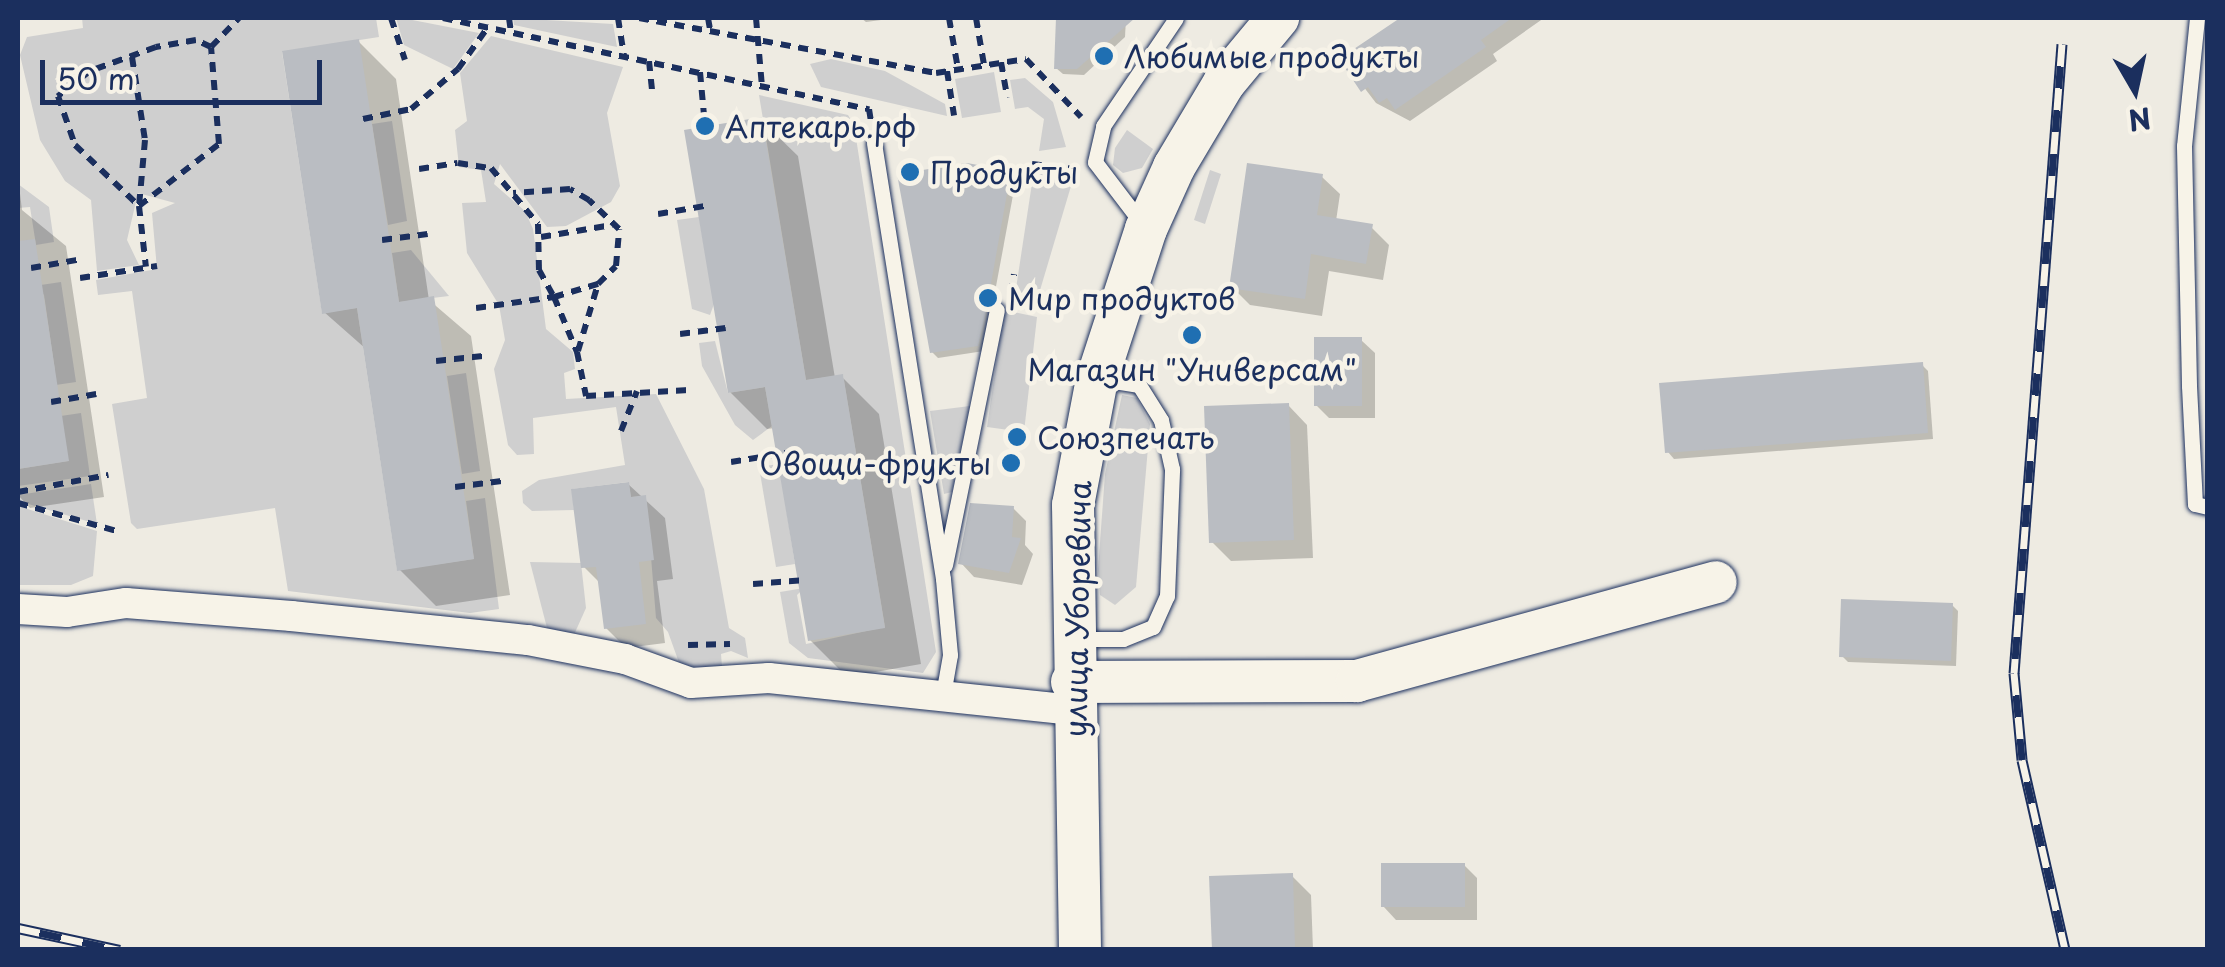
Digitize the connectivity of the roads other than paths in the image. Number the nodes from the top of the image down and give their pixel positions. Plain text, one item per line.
1 (1176, 18) edge
2 (2197, 18) edge
3 (1271, 19) edge
4 (2201, 88) edge
5 (874, 143) dead end
6 (1146, 229) junction
7 (997, 310) dead end
8 (1097, 379) junction
9 (2208, 507) edge
10 (942, 579) junction
11 (1716, 582) dead end
12 (18, 608) edge
13 (1072, 640) junction
14 (943, 694) junction
15 (1072, 696) junction
16 (1080, 950) edge

1 - 6 lane
2 - 4 lane
3 - 6 main road, улица Уборевича
4 - 9 lane
5 - 10 lane
6 - 8 main road, улица Уборевича
7 - 10 lane
8 - 13 main road, улица Уборевича
8 - 13 lane
10 - 14 lane
11 - 15 main road
12 - 14 street
13 - 15 main road, улица Уборевича
14 - 15 street
15 - 16 main road, улица Уборевича

